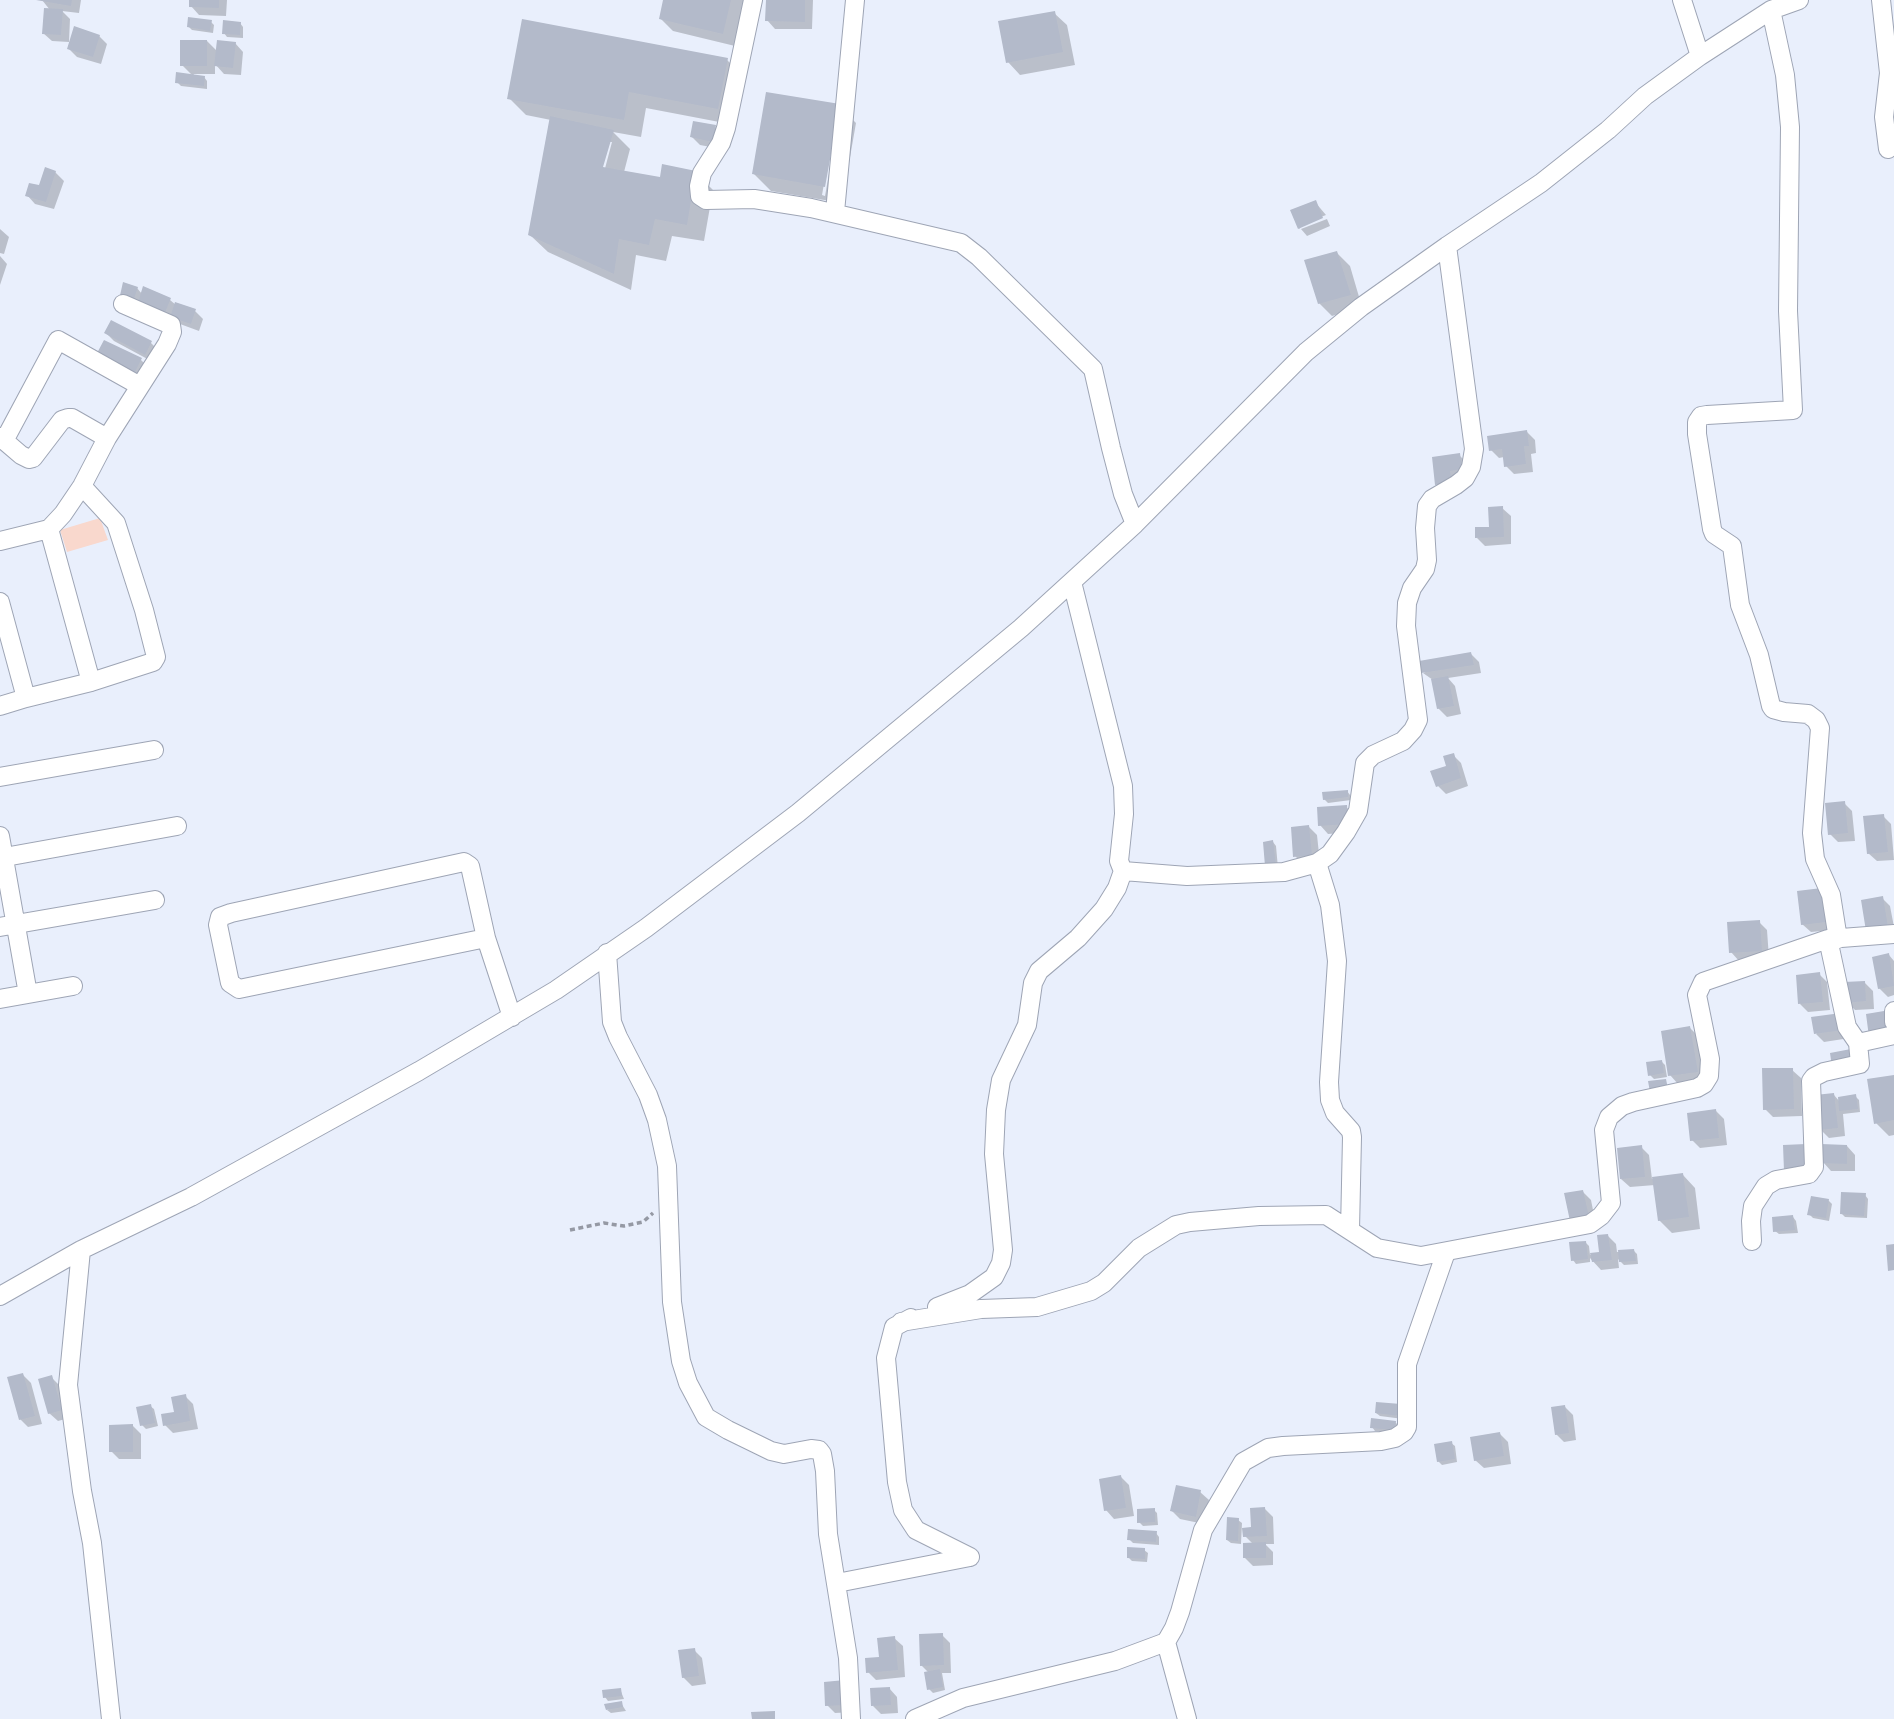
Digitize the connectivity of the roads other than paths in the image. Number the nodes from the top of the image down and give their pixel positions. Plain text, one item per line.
1 (753, 0) edge
2 (855, 0) edge
3 (1682, 0) edge
4 (1799, 0) edge
5 (1881, 0) edge
6 (1771, 10) junction
7 (1700, 56) junction
8 (1888, 149) dead end
9 (835, 212) junction
10 (1447, 246) junction
11 (123, 304) dead end
12 (140, 386) junction
13 (107, 438) junction
14 (2, 439) edge
15 (82, 486) junction
16 (1135, 524) junction
17 (49, 529) junction
18 (2, 538) edge
19 (1072, 582) junction
20 (0, 602) edge
21 (91, 682) junction
22 (26, 698) junction
23 (0, 706) edge
24 (154, 750) dead end
25 (0, 777) edge
26 (177, 826) dead end
27 (0, 836) edge
28 (2, 857) edge
29 (1317, 863) junction
30 (1123, 871) junction
31 (155, 900) dead end
32 (8, 926) edge
33 (1894, 934) edge
34 (486, 938) junction
35 (1833, 939) junction
36 (607, 953) junction
37 (73, 986) dead end
38 (28, 994) junction
39 (0, 999) edge
40 (1894, 1011) edge
41 (512, 1017) junction
42 (1894, 1022) edge
43 (1894, 1035) edge
44 (1858, 1043) junction
45 (1350, 1230) junction
46 (1752, 1241) dead end
47 (81, 1250) junction
48 (1446, 1252) junction
49 (0, 1296) edge
50 (901, 1322) junction
51 (837, 1583) junction
52 (1166, 1642) junction
53 (111, 1719) edge
54 (851, 1719) edge
55 (915, 1719) edge
56 (1187, 1719) edge

1 - 9 street
2 - 9 street
3 - 7 street
4 - 6 street
5 - 8 street
6 - 7 street
6 - 35 street
7 - 10 street
9 - 16 street
10 - 16 street
10 - 29 street
11 - 12 street
12 - 13 street
12 - 14 street
13 - 14 street
13 - 15 street
15 - 17 street
15 - 21 street
16 - 19 street
17 - 18 street
17 - 21 street
19 - 30 street
19 - 36 street
20 - 22 street
21 - 22 street
22 - 23 street
24 - 25 street
26 - 28 street
27 - 28 street
28 - 32 street
29 - 30 street
29 - 45 street
30 - 50 street
31 - 32 street
32 - 38 street
33 - 35 street
34 - 34 street
34 - 41 street
35 - 44 street
35 - 48 street
36 - 41 street
36 - 51 street
37 - 38 street
38 - 39 street
40 - 42 street
41 - 47 street
43 - 44 street
44 - 46 street
45 - 48 street
45 - 50 street
47 - 49 street
47 - 53 street
48 - 52 street
50 - 51 street
51 - 54 street
52 - 55 street
52 - 56 street

